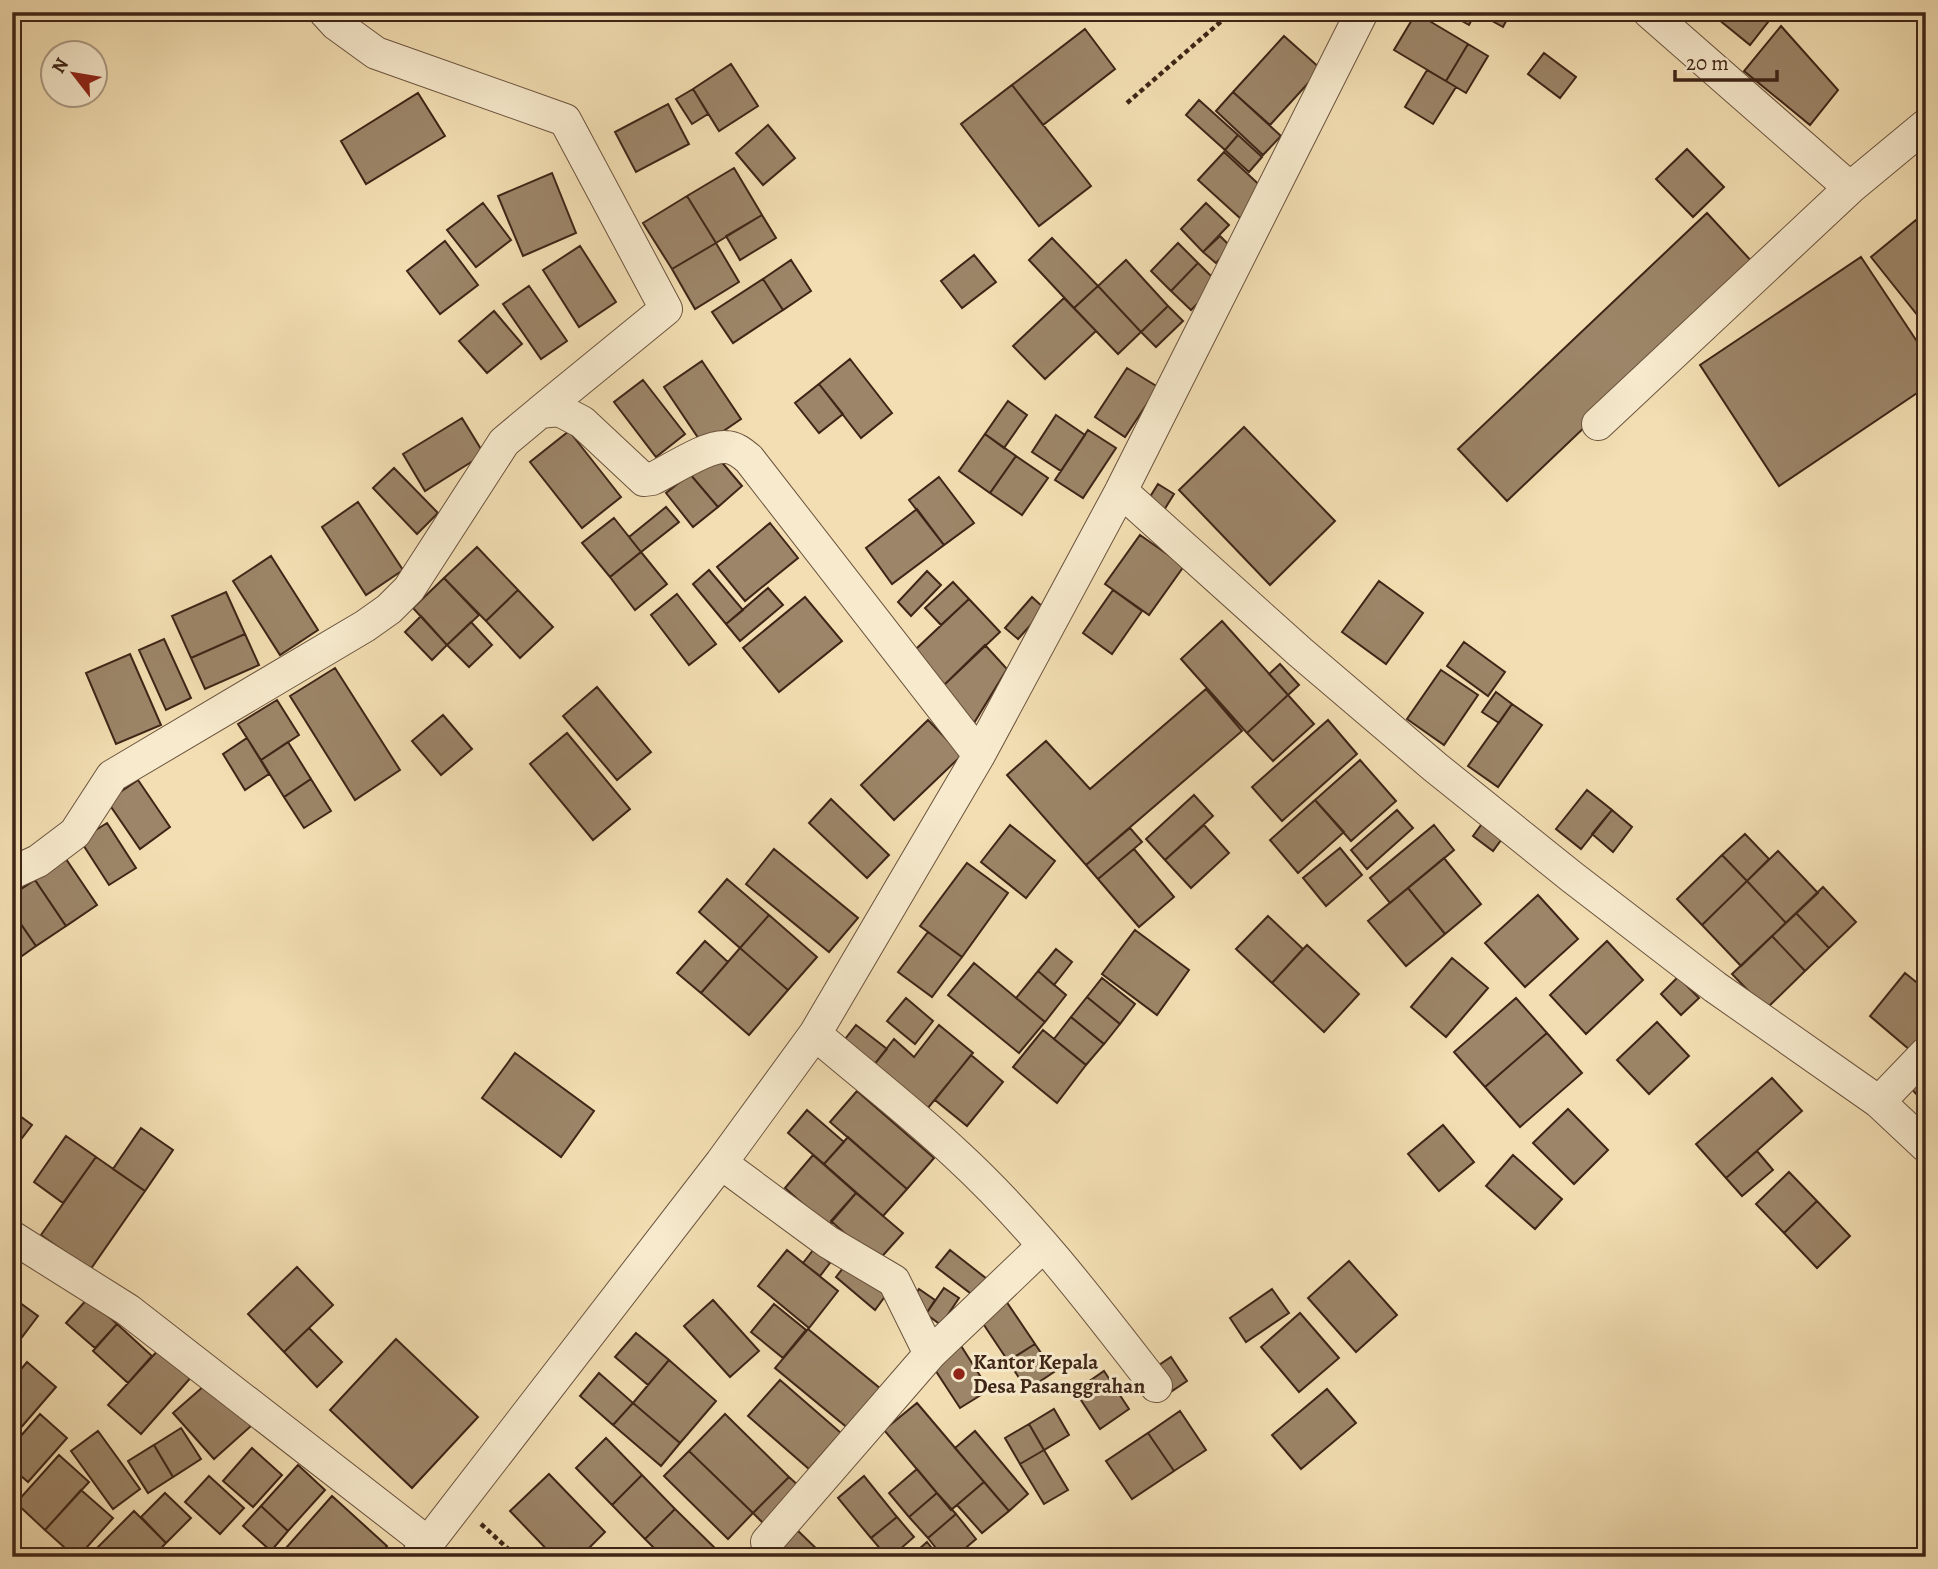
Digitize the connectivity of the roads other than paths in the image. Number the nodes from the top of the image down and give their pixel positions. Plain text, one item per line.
1 (325, 12) edge
2 (1362, 12) edge
3 (1649, 12) edge
4 (1926, 125) edge
5 (1850, 188) junction
6 (540, 412) junction
7 (1598, 424) dead end
8 (1121, 491) junction
9 (979, 755) junction
10 (12, 873) edge
11 (815, 1034) junction
12 (1926, 1054) edge
13 (1879, 1102) junction
14 (1926, 1146) edge
15 (721, 1163) junction
16 (12, 1237) edge
17 (1043, 1246) junction
18 (930, 1354) junction
19 (1156, 1386) dead end
20 (767, 1542) dead end
21 (423, 1550) edge

1 - 6 street
2 - 8 street
3 - 5 street
4 - 5 street
5 - 7 street
6 - 9 street
6 - 10 street
8 - 9 street
8 - 13 street
9 - 11 street
11 - 15 street
11 - 17 street
12 - 13 street
13 - 14 street
15 - 18 street
15 - 21 street
16 - 21 street
17 - 18 street
17 - 19 street
18 - 20 street

